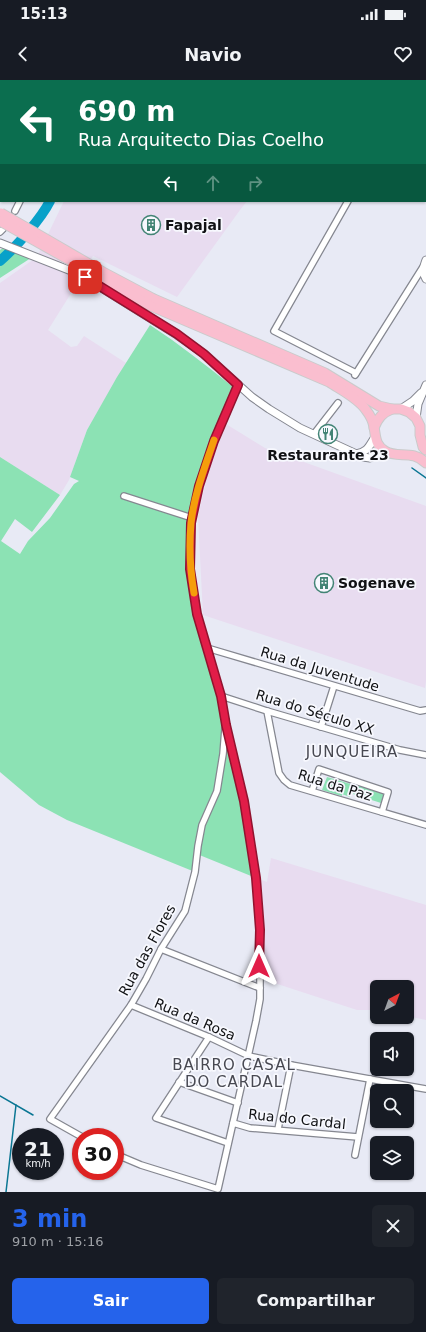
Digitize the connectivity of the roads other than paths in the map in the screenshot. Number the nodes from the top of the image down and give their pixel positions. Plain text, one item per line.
1 (20, 202) edge
2 (347, 202) edge
3 (15, 211) dead end
4 (1, 221) edge
5 (3, 244) edge
6 (424, 264) edge
7 (426, 279) edge
8 (152, 302) junction
9 (238, 385) junction
10 (424, 388) edge
11 (338, 403) dead end
12 (396, 409) junction
13 (416, 418) junction
14 (374, 432) junction
15 (314, 434) junction
16 (420, 435) junction
17 (426, 450) edge
18 (385, 451) junction
19 (356, 454) junction
20 (403, 454) junction
21 (426, 463) edge
22 (124, 496) dead end
23 (192, 518) junction
24 (207, 648) junction
25 (334, 686) junction
26 (221, 696) junction
27 (426, 710) edge
28 (267, 711) junction
29 (226, 725) junction
30 (321, 727) junction
31 (426, 755) edge
32 (312, 791) junction
33 (382, 812) junction
34 (426, 824) edge
35 (160, 949) junction
36 (260, 988) junction
37 (131, 1005) junction
38 (209, 1037) junction
39 (249, 1056) junction
40 (291, 1065) junction
41 (370, 1079) junction
42 (179, 1082) junction
43 (426, 1090) edge
44 (238, 1103) junction
45 (234, 1123) junction
46 (278, 1129) junction
47 (72, 1132) edge
48 (358, 1137) junction
49 (228, 1143) junction
50 (355, 1155) dead end
51 (124, 1158) edge

1 - 3 street
2 - 6 street
4 - 8 highway, bridge
5 - 9 street
6 - 7 street
8 - 12 highway
8 - 14 highway
9 - 15 street
9 - 23 street
10 - 12 street
10 - 13 street
11 - 15 street
12 - 13 highway
12 - 14 highway
13 - 16 highway
14 - 18 highway
14 - 19 street
15 - 19 street
16 - 17 highway
16 - 20 highway
18 - 19 street
18 - 20 highway
20 - 21 highway
22 - 23 street
23 - 24 street
24 - 25 street, Rua da Juventude
24 - 26 street
25 - 27 street, Rua da Juventude
25 - 30 street
26 - 28 street, Rua do Século XX
26 - 29 street
28 - 30 street, Rua do Século XX
28 - 32 street, Rua da Paz
29 - 35 street, Rua das Flores
29 - 36 street
30 - 31 street, Rua do Século XX
32 - 33 street, Rua da Paz
32 - 33 street
33 - 34 street, Rua da Paz
35 - 36 street
35 - 37 street, Rua das Flores
36 - 39 street
37 - 38 street, Rua da Rosa
37 - 47 street, Rua das Flores
38 - 39 street, Rua da Rosa
38 - 42 street
39 - 40 street, Rua da Rosa
39 - 44 street
40 - 41 street, Rua da Rosa
40 - 46 street
41 - 43 street, Rua da Rosa
41 - 48 street
42 - 44 street
42 - 49 street
44 - 45 street
45 - 46 street, Rua do Cardal
45 - 49 street
46 - 48 street, Rua do Cardal
48 - 50 street
49 - 51 street

